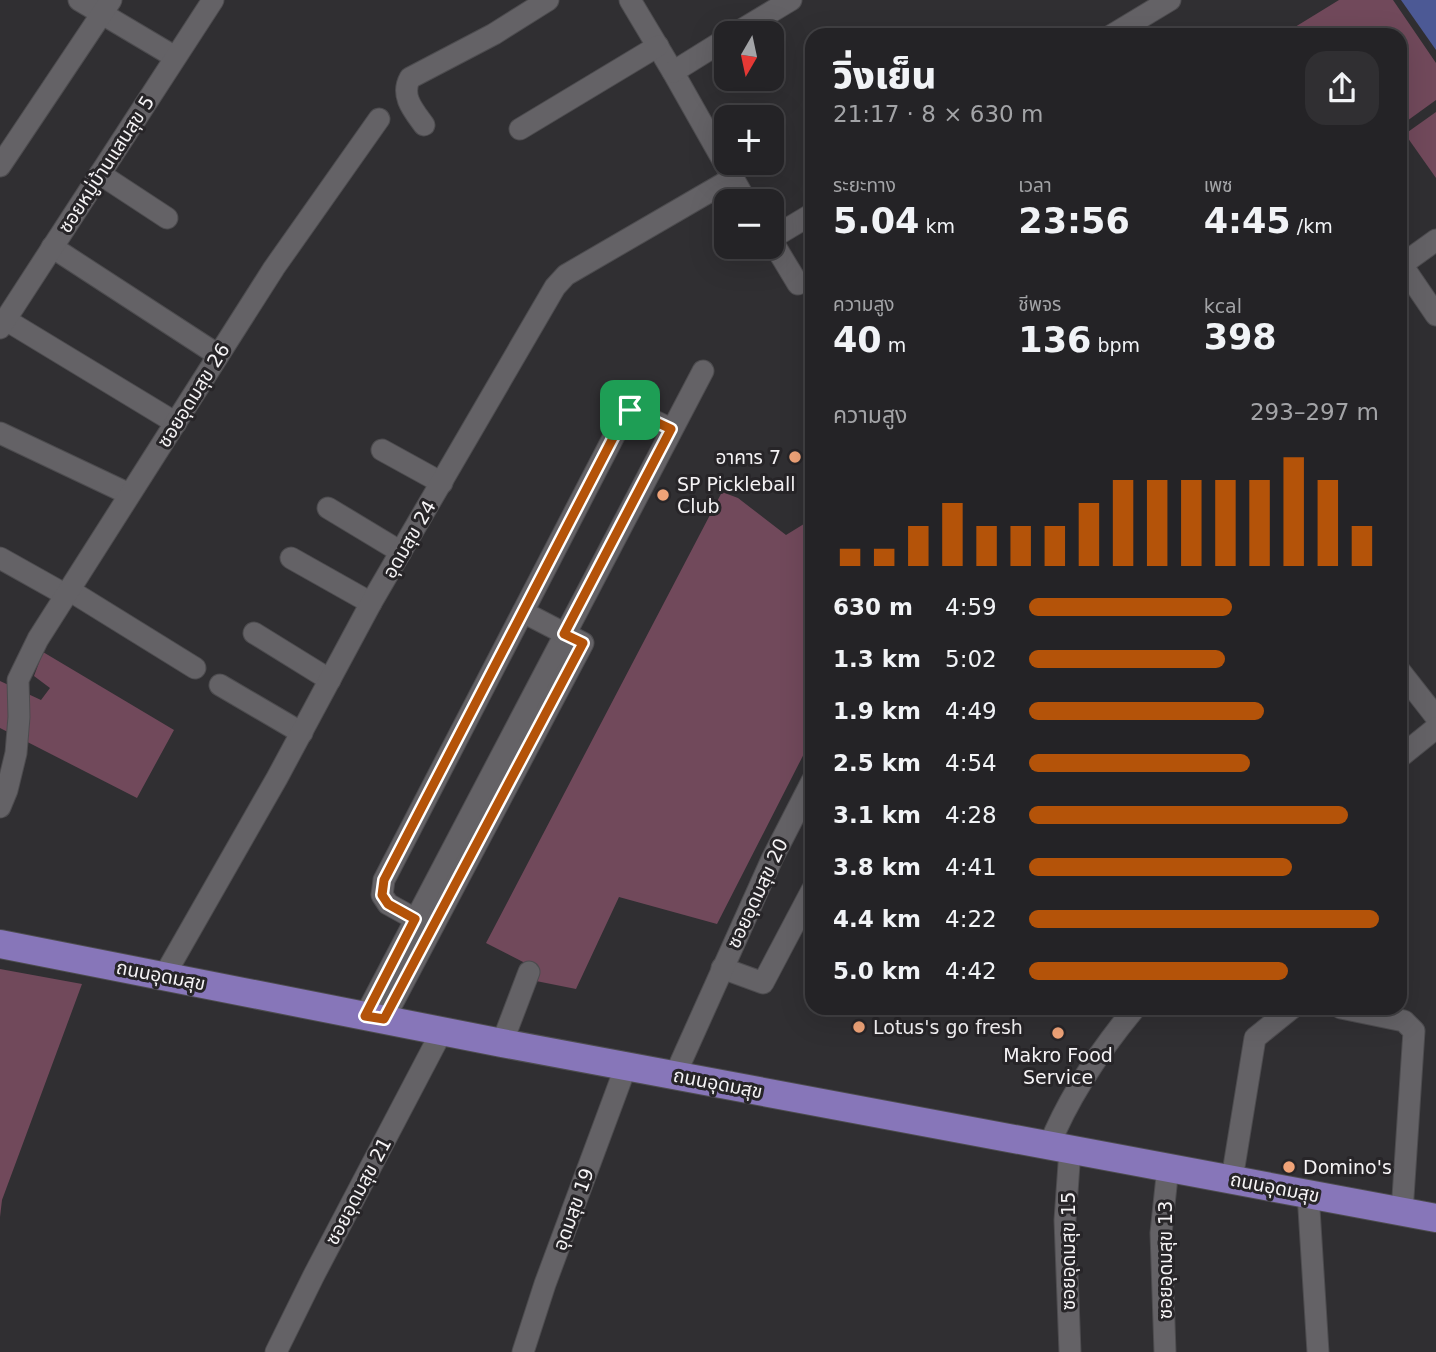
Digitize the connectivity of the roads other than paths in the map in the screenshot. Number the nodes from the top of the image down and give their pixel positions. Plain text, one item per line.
1 (79, 0) edge
2 (213, 0) edge
3 (548, 0) edge
4 (630, 0) edge
5 (791, 0) edge
6 (1170, 0) edge
7 (106, 6) edge
8 (756, 21) edge
9 (1124, 28) edge
10 (658, 46) junction
11 (714, 47) edge
12 (175, 57) junction
13 (674, 72) junction
14 (379, 119) dead end
15 (424, 124) dead end
16 (520, 130) dead end
17 (0, 166) edge
18 (100, 174) junction
19 (733, 178) junction
20 (739, 189) edge
21 (167, 218) dead end
22 (805, 219) edge
23 (784, 232) edge
24 (1436, 240) edge
25 (52, 247) junction
26 (783, 259) edge
27 (1407, 261) edge
28 (1407, 274) edge
29 (798, 284) dead end
30 (1436, 315) edge
31 (3, 324) edge
32 (218, 355) junction
33 (703, 371) dead end
34 (176, 422) junction
35 (671, 429) junction
36 (0, 433) edge
37 (382, 450) dead end
38 (442, 483) junction
39 (130, 494) junction
40 (328, 508) dead end
41 (401, 552) junction
42 (0, 558) edge
43 (291, 558) dead end
44 (68, 593) junction
45 (371, 603) junction
46 (523, 612) junction
47 (254, 634) dead end
48 (564, 634) junction
49 (195, 668) dead end
50 (9, 675) edge
51 (330, 680) junction
52 (1407, 680) edge
53 (220, 685) dead end
54 (1436, 717) edge
55 (1436, 728) edge
56 (302, 733) junction
57 (1407, 752) edge
58 (805, 795) edge
59 (0, 807) edge
60 (805, 903) edge
61 (418, 927) junction
62 (0, 944) edge
63 (722, 968) junction
64 (529, 972) dead end
65 (164, 976) junction
66 (1129, 1015) edge
67 (1283, 1015) edge
68 (1375, 1015) edge
69 (374, 1018) junction
70 (442, 1031) junction
71 (502, 1043) junction
72 (626, 1066) junction
73 (675, 1075) junction
74 (1060, 1148) junction
75 (1168, 1167) junction
76 (1232, 1180) junction
77 (1308, 1194) junction
78 (1402, 1212) junction
79 (1436, 1218) edge
80 (276, 1352) edge
81 (523, 1352) edge
82 (1070, 1352) edge
83 (1165, 1352) edge
84 (1318, 1352) edge

1 - 7 street
2 - 12 street, ซอยหมู่บ้านแสนสุข 5
3 - 15 street
4 - 10 street
5 - 8 street
6 - 9 street
7 - 12 street
7 - 17 street
10 - 13 street
10 - 16 street
11 - 13 street
12 - 18 street, ซอยหมู่บ้านแสนสุข 5
13 - 19 street
14 - 32 street, ซอยอุดมสุข 26
18 - 21 street
18 - 25 street, ซอยหมู่บ้านแสนสุข 5
19 - 20 street
19 - 38 street, อุดมสุข 24
22 - 23 street
24 - 27 street
25 - 31 street, ซอยหมู่บ้านแสนสุข 5
25 - 32 street
26 - 29 street
28 - 30 street
31 - 34 street
32 - 34 street, ซอยอุดมสุข 26
33 - 35 street
34 - 39 street, ซอยอุดมสุข 26
35 - 46 street
35 - 48 street
36 - 39 street
37 - 38 street
38 - 41 street, อุดมสุข 24
39 - 44 street, ซอยอุดมสุข 26
40 - 41 street
41 - 45 street, อุดมสุข 24
42 - 44 street
43 - 45 street
44 - 49 street
44 - 50 street, ซอยอุดมสุข 26
45 - 51 street, อุดมสุข 24
46 - 48 street
46 - 61 street
47 - 51 street
48 - 61 street
50 - 59 street, ซอยอุดมสุข 26
51 - 56 street, อุดมสุข 24
52 - 54 street
53 - 56 street
55 - 57 street
56 - 65 street, อุดมสุข 24
58 - 63 street, ซอยอุดมสุข 20
60 - 63 street, ซอยอุดมสุข 20
61 - 69 street
62 - 65 main road, ถนนอุดมสุข
63 - 73 street, ซอยอุดมสุข 20
64 - 71 street
65 - 69 main road, ถนนอุดมสุข
66 - 74 street
67 - 76 street
68 - 78 street
69 - 70 main road, ถนนอุดมสุข
70 - 71 main road, ถนนอุดมสุข
70 - 80 street, ซอยอุดมสุข 21
71 - 72 main road, ถนนอุดมสุข
72 - 73 main road, ถนนอุดมสุข
72 - 81 street, อุดมสุข 19
73 - 74 main road, ถนนอุดมสุข
74 - 75 main road, ถนนอุดมสุข
74 - 82 street, ซอยอุดมสุข 15
75 - 76 main road, ถนนอุดมสุข
75 - 83 street, ซอยอุดมสุข 13
76 - 77 main road, ถนนอุดมสุข
77 - 78 main road, ถนนอุดมสุข
77 - 84 street
78 - 79 main road, ถนนอุดมสุข

